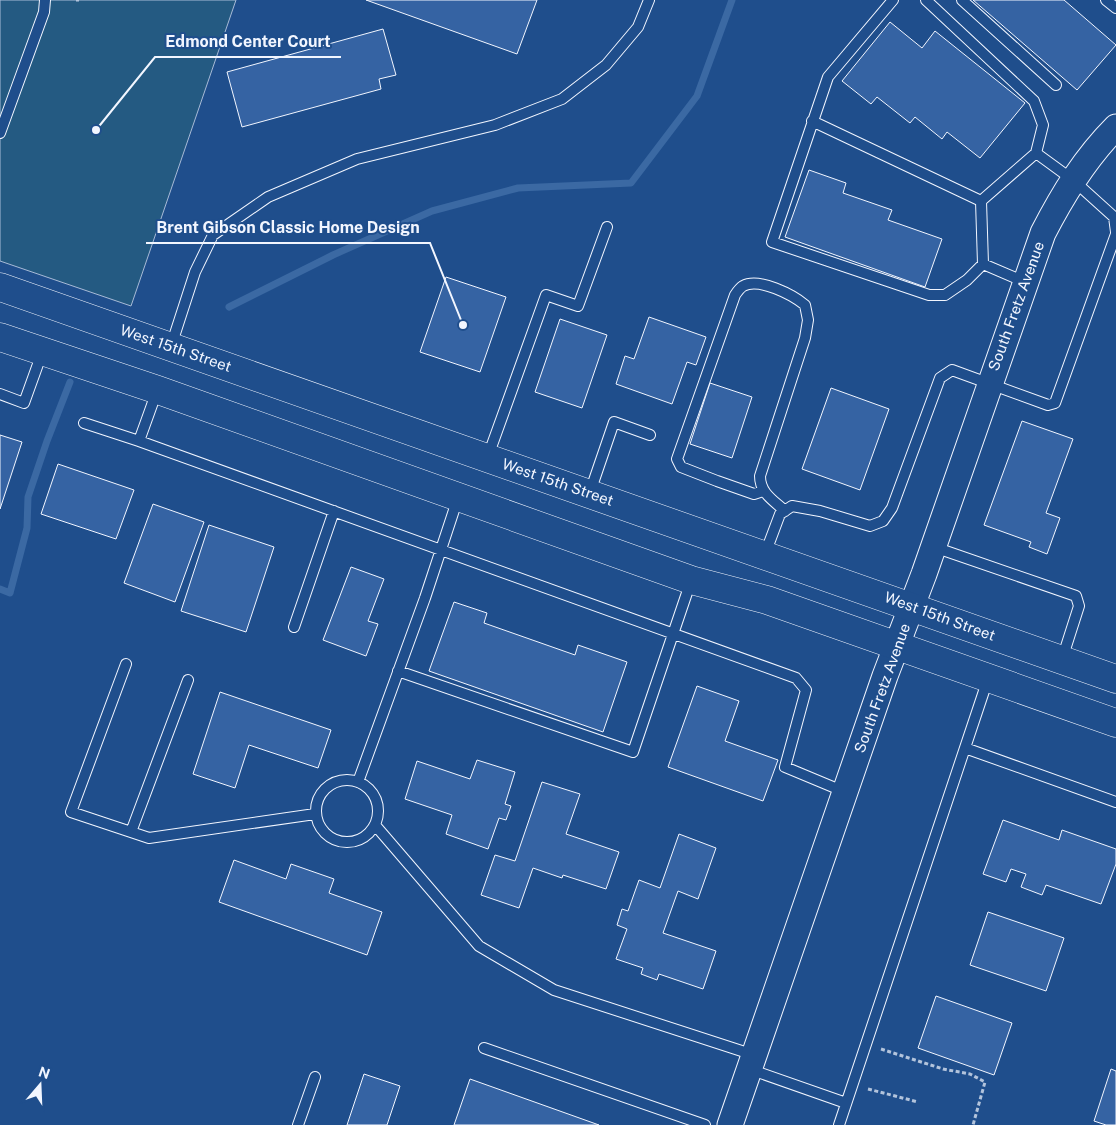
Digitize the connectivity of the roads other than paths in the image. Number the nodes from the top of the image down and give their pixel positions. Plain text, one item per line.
1 (45, 0) edge
2 (649, 0) edge
3 (893, 0) edge
4 (926, 0) edge
5 (962, 0) edge
6 (1106, 0) edge
7 (1116, 8) edge
8 (1056, 85) dead end
9 (812, 121) junction
10 (1116, 127) edge
11 (0, 133) edge
12 (1036, 153) junction
13 (1073, 180) junction
14 (981, 201) junction
15 (607, 227) dead end
16 (1116, 233) edge
17 (983, 264) junction
18 (1025, 282) junction
19 (0, 287) edge
20 (0, 337) edge
21 (171, 346) junction
22 (42, 351) junction
23 (989, 383) junction
24 (158, 390) junction
25 (0, 394) edge
26 (84, 424) dead end
27 (650, 434) dead end
28 (139, 442) junction
29 (488, 457) junction
30 (763, 491) junction
31 (589, 493) junction
32 (459, 497) junction
33 (334, 511) junction
34 (785, 511) junction
35 (933, 547) junction
36 (441, 548) junction
37 (765, 555) junction
38 (691, 580) junction
39 (911, 606) junction
40 (294, 627) dead end
41 (672, 633) junction
42 (895, 647) junction
43 (1062, 660) junction
44 (126, 664) dead end
45 (398, 670) junction
46 (989, 678) junction
47 (1116, 679) edge
48 (188, 680) dead end
49 (1116, 723) edge
50 (965, 748) junction
51 (358, 782) junction
52 (845, 792) junction
53 (1116, 802) edge
54 (315, 814) junction
55 (375, 825) junction
56 (131, 832) junction
57 (484, 1048) dead end
58 (751, 1062) junction
59 (315, 1077) dead end
60 (846, 1103) junction
61 (298, 1125) edge
62 (705, 1125) edge
63 (730, 1125) edge
64 (839, 1125) edge

1 - 11 lane
2 - 21 lane
3 - 9 lane
4 - 12 lane
5 - 8 lane
6 - 7 lane
9 - 14 lane
9 - 17 lane
10 - 13 street, South Fretz Avenue
12 - 13 lane
12 - 14 lane
13 - 16 lane
13 - 18 street, South Fretz Avenue
14 - 17 lane
15 - 29 lane
16 - 23 lane
17 - 18 lane
18 - 23 street, South Fretz Avenue
19 - 21 main road, West 15th Street
20 - 22 main road
21 - 29 main road, West 15th Street
22 - 24 main road
22 - 25 lane
23 - 34 lane
23 - 35 street, South Fretz Avenue
24 - 28 lane
24 - 32 main road
26 - 28 lane
27 - 31 lane
28 - 33 lane
29 - 31 main road, West 15th Street
30 - 30 lane
30 - 34 lane
31 - 37 main road, West 15th Street
32 - 36 lane
32 - 38 main road
33 - 36 lane
33 - 40 lane
34 - 37 lane
35 - 39 street, South Fretz Avenue
35 - 43 lane
36 - 41 lane
36 - 45 lane
37 - 39 main road, West 15th Street
38 - 41 lane
38 - 42 main road
39 - 42 street, South Fretz Avenue
39 - 43 main road, West 15th Street
41 - 45 lane
41 - 52 lane
42 - 46 main road
42 - 52 street, South Fretz Avenue
43 - 47 main road, West 15th Street
44 - 56 lane
45 - 51 lane
46 - 49 main road
46 - 50 lane
48 - 56 lane
50 - 53 lane
50 - 60 lane
51 - 54 lane
51 - 55 lane
52 - 58 street, South Fretz Avenue
54 - 55 lane
54 - 56 lane
55 - 58 lane
57 - 62 lane
58 - 60 lane
58 - 63 street, South Fretz Avenue
59 - 61 lane
60 - 64 lane

